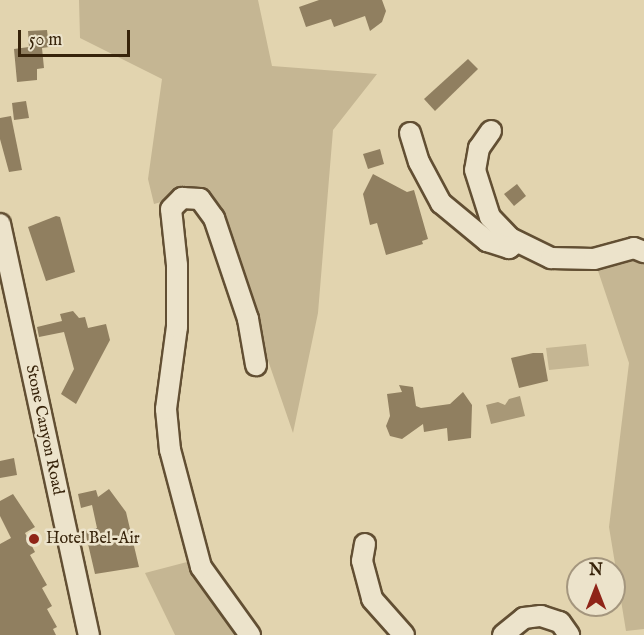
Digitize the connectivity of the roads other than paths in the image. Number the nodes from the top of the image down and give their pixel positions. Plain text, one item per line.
1 (491, 131) dead end
2 (410, 133) dead end
3 (0, 224) edge
4 (517, 242) junction
5 (644, 252) edge
6 (256, 364) dead end
7 (365, 544) dead end
8 (89, 635) edge
9 (250, 635) edge
10 (404, 635) edge
11 (503, 635) edge
12 (569, 635) edge

1 - 4 street
2 - 4 street
3 - 8 street, Stone Canyon Road
4 - 5 street
6 - 9 street
7 - 10 street
11 - 12 street

